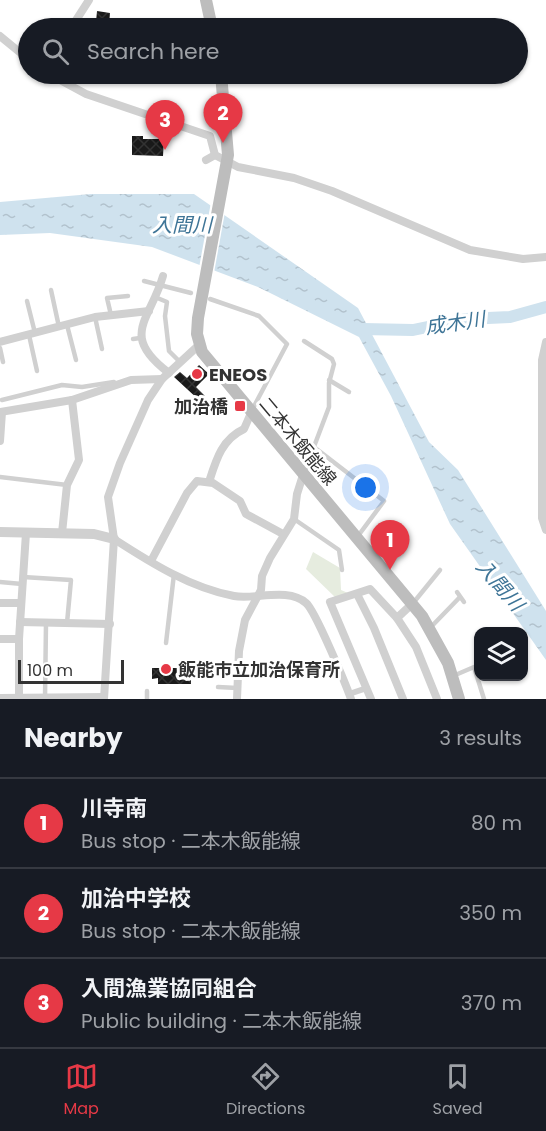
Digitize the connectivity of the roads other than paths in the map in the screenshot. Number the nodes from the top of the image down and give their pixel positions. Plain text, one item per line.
1 (89, 0) edge
2 (206, 0) edge
3 (77, 18) edge
4 (210, 18) edge
5 (0, 36) edge
6 (18, 51) edge
7 (73, 84) edge
8 (222, 84) edge
9 (215, 156) junction
10 (206, 160) dead end
11 (226, 166) junction
12 (546, 257) edge
13 (161, 280) junction
14 (144, 281) dead end
15 (51, 290) dead end
16 (191, 293) dead end
17 (128, 296) dead end
18 (155, 297) junction
19 (210, 298) dead end
20 (27, 301) dead end
21 (149, 311) junction
22 (111, 315) junction
23 (95, 317) junction
24 (63, 326) junction
25 (32, 334) junction
26 (304, 341) dead end
27 (0, 342) edge
28 (546, 342) edge
29 (199, 345) junction
30 (0, 348) edge
31 (102, 349) dead end
32 (76, 360) dead end
33 (3, 362) dead end
34 (180, 362) junction
35 (37, 372) dead end
36 (165, 376) junction
37 (131, 380) junction
38 (330, 380) junction
39 (349, 392) dead end
40 (2, 400) dead end
41 (72, 400) junction
42 (1, 412) edge
43 (251, 413) junction
44 (0, 441) edge
45 (314, 447) junction
46 (303, 475) junction
47 (0, 477) edge
48 (209, 482) junction
49 (67, 485) junction
50 (294, 519) junction
51 (546, 530) edge
52 (0, 532) edge
53 (26, 533) junction
54 (62, 533) junction
55 (283, 534) junction
56 (356, 538) junction
57 (114, 539) junction
58 (151, 561) junction
59 (342, 570) dead end
60 (440, 570) dead end
61 (174, 574) junction
62 (23, 580) junction
63 (0, 582) edge
64 (457, 592) dead end
65 (357, 594) junction
66 (257, 597) junction
67 (0, 603) edge
68 (21, 603) junction
69 (412, 604) junction
70 (397, 618) junction
71 (20, 622) junction
72 (46, 623) junction
73 (67, 623) junction
74 (110, 624) junction
75 (430, 628) junction
76 (0, 639) edge
77 (19, 639) junction
78 (166, 643) dead end
79 (452, 676) junction
80 (218, 687) dead end
81 (237, 687) junction
82 (367, 688) junction
83 (147, 691) dead end
84 (350, 697) edge
85 (0, 698) edge
86 (18, 698) edge
87 (45, 698) edge
88 (104, 698) edge
89 (147, 699) edge
90 (237, 699) edge
91 (371, 699) edge
92 (403, 699) edge
93 (437, 699) edge
94 (459, 699) edge
95 (483, 699) edge

1 - 3 street
2 - 4 main road
5 - 6 street
7 - 9 street
8 - 11 main road
9 - 10 street
9 - 11 street
11 - 12 street
11 - 29 main road
13 - 14 lane
13 - 16 lane
13 - 18 street
15 - 24 lane
17 - 22 lane
18 - 21 street
18 - 34 lane
19 - 43 lane
20 - 25 lane
21 - 22 street
21 - 36 street
22 - 23 street
23 - 24 street
23 - 31 lane
24 - 25 street
24 - 32 lane
25 - 27 street
25 - 35 lane
26 - 38 lane
28 - 51 street
29 - 34 street
29 - 43 main road, 二本木飯能線
30 - 33 lane
34 - 36 street
36 - 37 street
36 - 57 street
37 - 40 lane
37 - 41 street
38 - 39 lane
38 - 45 lane
41 - 42 street
41 - 49 street
42 - 44 street
43 - 46 main road, 二本木飯能線
43 - 48 street
45 - 46 lane
45 - 56 lane
46 - 50 street
46 - 56 main road, 二本木飯能線
47 - 49 lane
48 - 55 street
48 - 58 street
49 - 54 street
50 - 55 street
50 - 59 lane
52 - 53 street
53 - 54 street
53 - 62 street
54 - 57 street
55 - 66 street
56 - 69 main road, 二本木飯能線
57 - 58 street
57 - 74 street
58 - 61 street
60 - 69 lane
61 - 66 street
61 - 78 lane
62 - 63 lane
62 - 68 street
62 - 73 lane
64 - 75 lane
65 - 70 street
65 - 82 street
65 - 92 street
66 - 81 street
66 - 84 street
67 - 68 street
68 - 71 street
69 - 70 street
69 - 75 main road, 二本木飯能線
70 - 93 street
71 - 72 street
71 - 77 street
72 - 73 street
72 - 87 lane
73 - 74 street
74 - 88 street
75 - 79 main road, 二本木飯能線
76 - 77 street
77 - 86 street
79 - 94 main road, 二本木飯能線
79 - 95 lane
80 - 81 lane
81 - 90 street
82 - 84 street
82 - 91 street
83 - 89 lane
85 - 86 street
86 - 87 street
87 - 88 street

